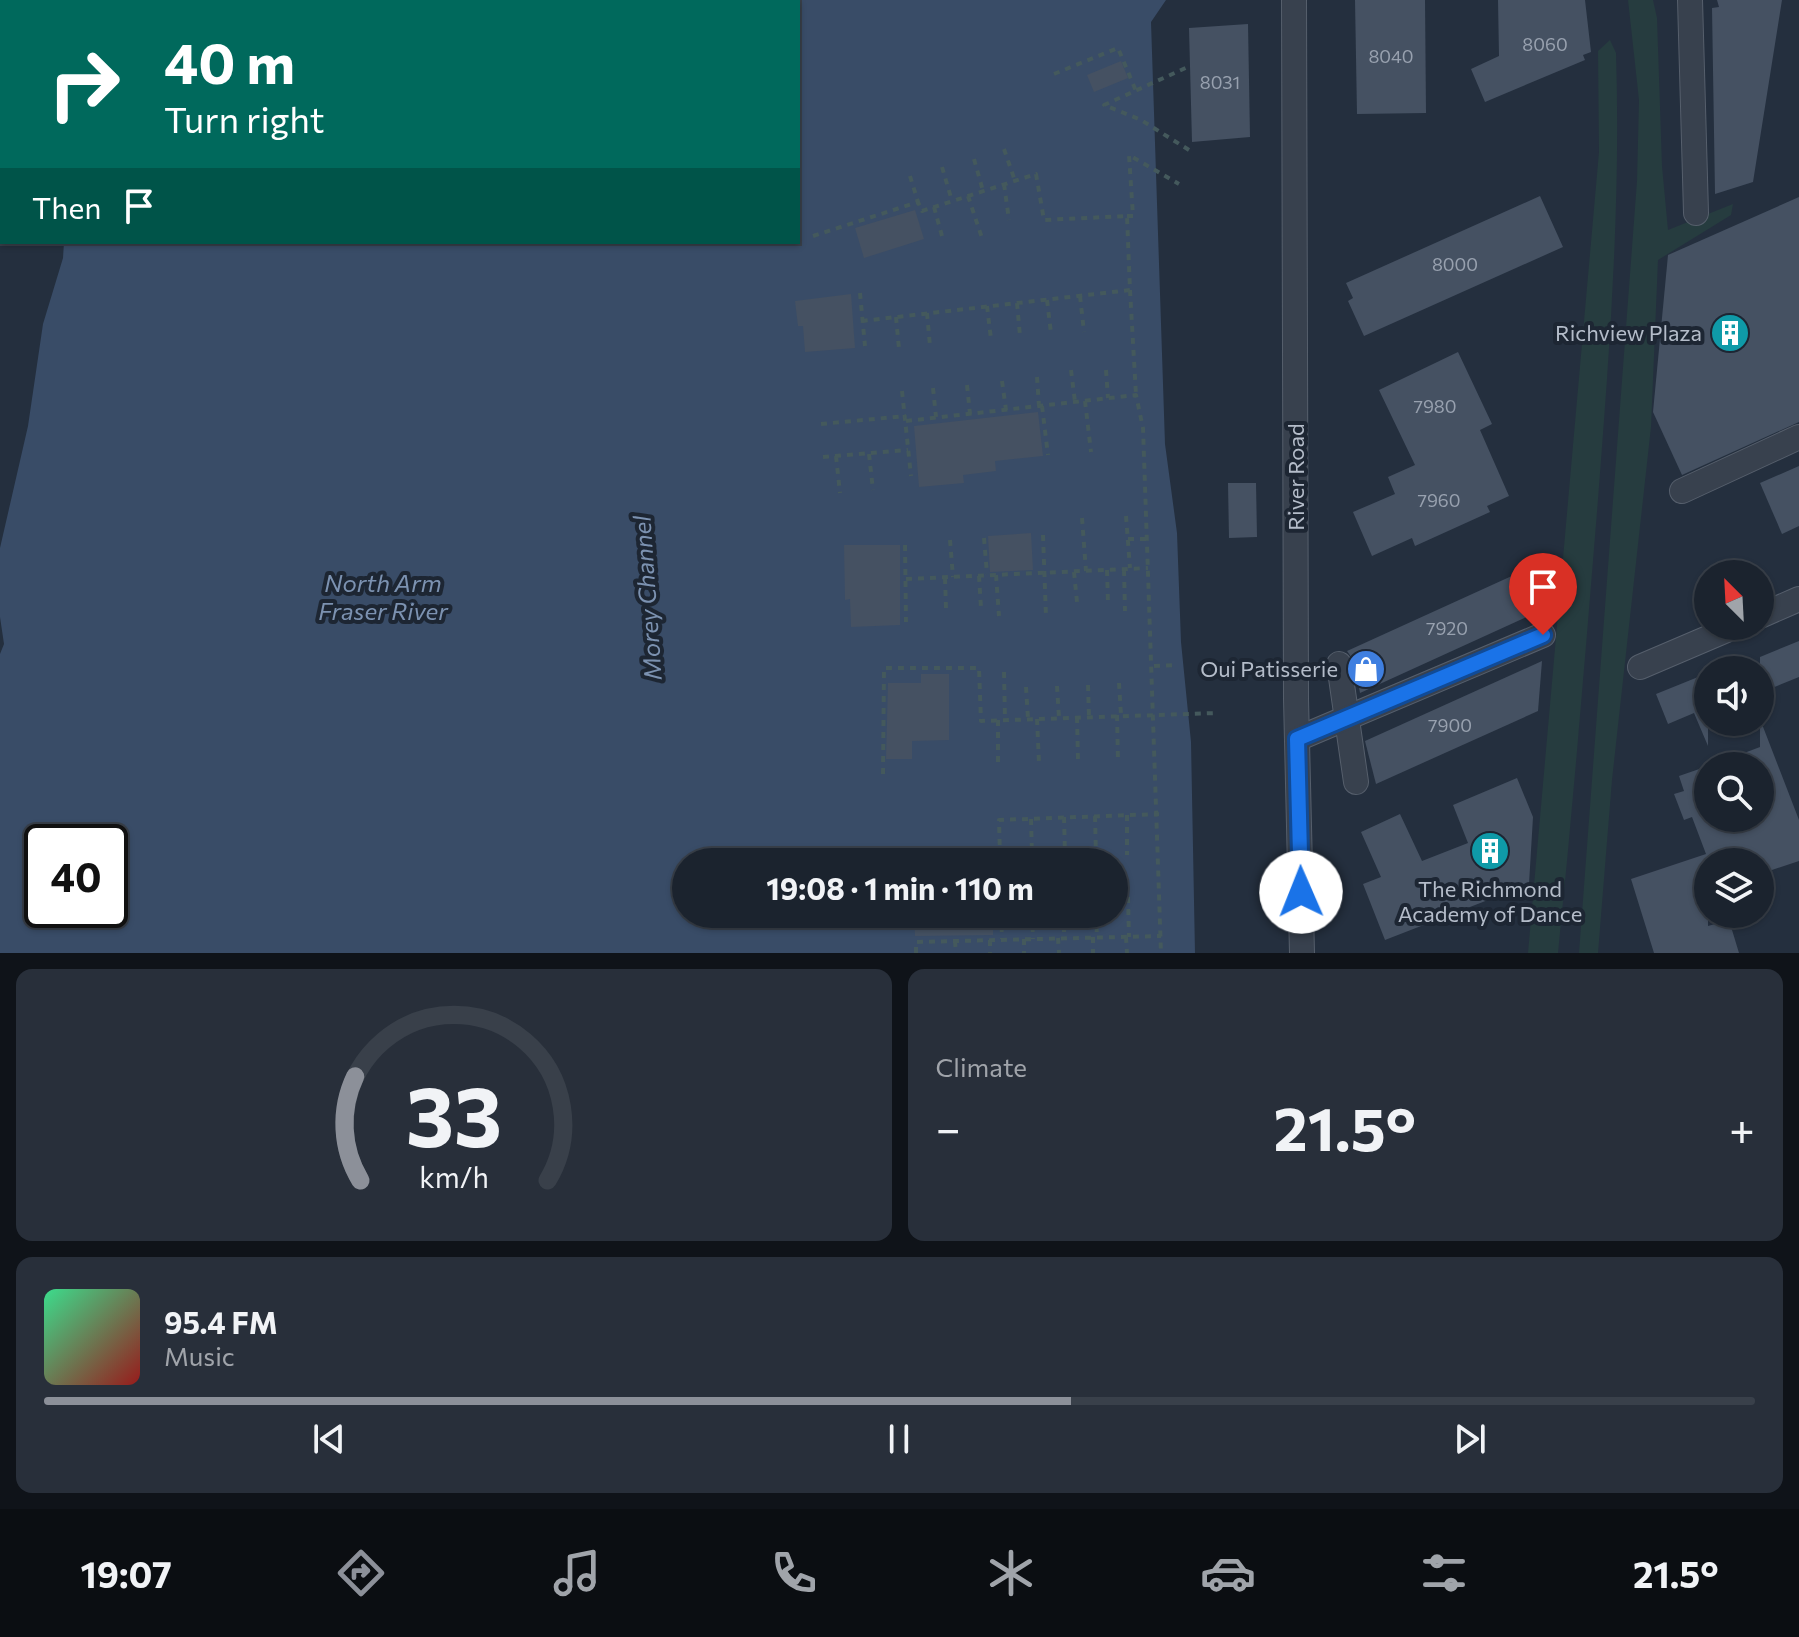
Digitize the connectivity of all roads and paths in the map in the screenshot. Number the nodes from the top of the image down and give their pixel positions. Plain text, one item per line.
1 (1294, 0) edge
2 (1690, 0) edge
3 (1190, 66) dead end
4 (1054, 74) dead end
5 (1136, 91) junction
6 (0, 129) edge
7 (0, 135) edge
8 (1004, 149) dead end
9 (1189, 150) dead end
10 (974, 159) dead end
11 (942, 167) dead end
12 (910, 176) dead end
13 (1015, 181) junction
14 (1004, 184) junction
15 (1179, 184) dead end
16 (983, 191) junction
17 (968, 196) junction
18 (952, 201) junction
19 (918, 202) junction
20 (934, 207) junction
21 (1696, 213) dead end
22 (1127, 216) junction
23 (1009, 220) dead end
24 (813, 236) dead end
25 (942, 236) dead end
26 (982, 238) dead end
27 (1130, 290) junction
28 (860, 293) dead end
29 (1080, 296) junction
30 (1047, 300) junction
31 (1017, 303) junction
32 (987, 306) junction
33 (927, 313) junction
34 (896, 317) junction
35 (862, 321) junction
36 (1084, 332) dead end
37 (1051, 333) dead end
38 (1020, 336) dead end
39 (991, 339) dead end
40 (865, 346) dead end
41 (930, 346) dead end
42 (899, 349) dead end
43 (1071, 370) dead end
44 (1106, 370) dead end
45 (1037, 377) dead end
46 (1002, 381) dead end
47 (967, 385) dead end
48 (933, 388) dead end
49 (902, 391) dead end
50 (1136, 395) junction
51 (1108, 398) junction
52 (1085, 401) junction
53 (1075, 402) junction
54 (1040, 406) junction
55 (1006, 410) junction
56 (970, 414) junction
57 (936, 417) junction
58 (906, 419) junction
59 (821, 424) dead end
60 (1799, 437) edge
61 (908, 450) junction
62 (1091, 452) dead end
63 (869, 454) junction
64 (1048, 455) dead end
65 (836, 456) junction
66 (823, 457) dead end
67 (911, 476) dead end
68 (873, 490) dead end
69 (1682, 491) dead end
70 (840, 493) dead end
71 (1126, 516) dead end
72 (1082, 518) dead end
73 (1043, 535) dead end
74 (984, 538) dead end
75 (1128, 539) junction
76 (1147, 539) junction
77 (950, 540) dead end
78 (905, 545) dead end
79 (1127, 568) junction
80 (1148, 568) junction
81 (1107, 570) junction
82 (1074, 571) junction
83 (1086, 571) junction
84 (1044, 573) junction
85 (987, 574) junction
86 (996, 575) junction
87 (979, 576) junction
88 (945, 577) junction
89 (953, 577) junction
90 (906, 579) junction
91 (1799, 599) edge
92 (1077, 602) dead end
93 (1108, 603) dead end
94 (946, 608) dead end
95 (981, 608) dead end
96 (1774, 610) edge
97 (1125, 611) dead end
98 (999, 616) dead end
99 (1046, 617) dead end
100 (906, 622) dead end
101 (1543, 635) dead end
102 (1703, 640) edge
103 (1339, 664) dead end
104 (1175, 665) dead end
105 (1154, 666) junction
106 (1640, 667) dead end
107 (1004, 672) dead end
108 (1119, 683) dead end
109 (1088, 685) dead end
110 (1057, 686) dead end
111 (1026, 687) dead end
112 (1217, 713) dead end
113 (1156, 714) junction
114 (1119, 715) junction
115 (1077, 717) junction
116 (1089, 717) junction
117 (1059, 718) junction
118 (1028, 719) junction
119 (1037, 719) junction
120 (998, 720) junction
121 (1005, 720) junction
122 (1345, 721) junction
123 (1297, 739) junction
124 (1078, 760) dead end
125 (1118, 761) dead end
126 (998, 763) dead end
127 (1039, 763) dead end
128 (883, 774) dead end
129 (1356, 782) dead end
130 (1159, 814) junction
131 (1127, 815) junction
132 (1095, 816) junction
133 (1064, 817) junction
134 (1031, 819) junction
135 (1000, 848) edge
136 (1032, 848) edge
137 (1065, 848) edge
138 (1096, 848) edge
139 (1127, 848) edge
140 (1002, 928) edge
141 (1033, 928) edge
142 (1062, 928) edge
143 (1095, 928) edge
144 (1128, 928) edge
145 (1161, 936) junction
146 (1095, 937) junction
147 (1128, 937) junction
148 (1061, 938) junction
149 (1002, 939) junction
150 (1024, 939) junction
151 (1033, 939) junction
152 (990, 940) dead end
153 (955, 941) junction
154 (916, 953) edge
155 (956, 953) edge
156 (990, 953) edge
157 (1024, 953) edge
158 (1059, 953) edge
159 (1093, 953) edge
160 (1127, 953) edge
161 (1161, 953) edge
162 (1302, 953) edge

1 - 123 street, River Road
2 - 21 street
3 - 5 path
4 - 5 path
5 - 9 path
6 - 7 path
8 - 13 path
10 - 16 path
11 - 18 path
12 - 19 path
13 - 14 path
13 - 22 path
14 - 16 path
14 - 23 path
15 - 22 path
16 - 17 path
17 - 18 path
17 - 26 path
18 - 20 path
19 - 20 path
19 - 24 path
20 - 25 path
22 - 27 path
27 - 29 path
27 - 50 path
28 - 35 path
29 - 30 path
29 - 36 path
30 - 31 path
30 - 37 path
31 - 32 path
31 - 38 path
32 - 33 path
32 - 39 path
33 - 34 path
33 - 41 path
34 - 35 path
34 - 42 path
35 - 40 path
43 - 53 path
44 - 51 path
45 - 54 path
46 - 55 path
47 - 56 path
48 - 57 path
49 - 58 path
50 - 51 path
50 - 76 path
51 - 52 path
52 - 53 path
52 - 62 path
53 - 54 path
54 - 55 path
54 - 64 path
55 - 56 path
56 - 57 path
57 - 58 path
58 - 59 path
58 - 61 path
60 - 69 street
61 - 63 path
61 - 67 path
63 - 65 path
63 - 68 path
65 - 66 path
65 - 70 path
71 - 75 path
72 - 83 path
73 - 84 path
74 - 85 path
75 - 76 path
75 - 79 path
76 - 80 path
77 - 89 path
78 - 90 path
79 - 80 path
79 - 81 path
79 - 97 path
80 - 105 path
81 - 83 path
81 - 93 path
82 - 83 path
82 - 84 path
82 - 92 path
84 - 86 path
84 - 99 path
85 - 86 path
85 - 87 path
86 - 98 path
87 - 89 path
87 - 95 path
88 - 89 path
88 - 90 path
88 - 94 path
90 - 100 path
91 - 96 street
101 - 122 street
102 - 106 street
103 - 122 street
104 - 105 path
105 - 113 path
107 - 121 path
108 - 114 path
109 - 116 path
110 - 117 path
111 - 118 path
112 - 113 path
113 - 114 path
113 - 130 path
114 - 116 path
114 - 125 path
115 - 116 path
115 - 117 path
115 - 124 path
117 - 119 path
118 - 119 path
118 - 121 path
119 - 127 path
120 - 121 path
120 - 126 path
120 - 128 path
122 - 123 street
122 - 129 street
123 - 162 street, River Road
130 - 131 path
130 - 145 path
131 - 132 path
131 - 139 path
132 - 133 path
132 - 138 path
133 - 134 path
133 - 137 path
134 - 135 path
134 - 136 path
140 - 149 path
141 - 151 path
142 - 148 path
143 - 146 path
144 - 147 path
145 - 147 path
145 - 161 path
146 - 147 path
146 - 148 path
146 - 159 path
147 - 160 path
148 - 151 path
148 - 158 path
149 - 150 path
149 - 153 path
150 - 151 path
150 - 157 path
152 - 156 path
153 - 154 path
153 - 155 path

